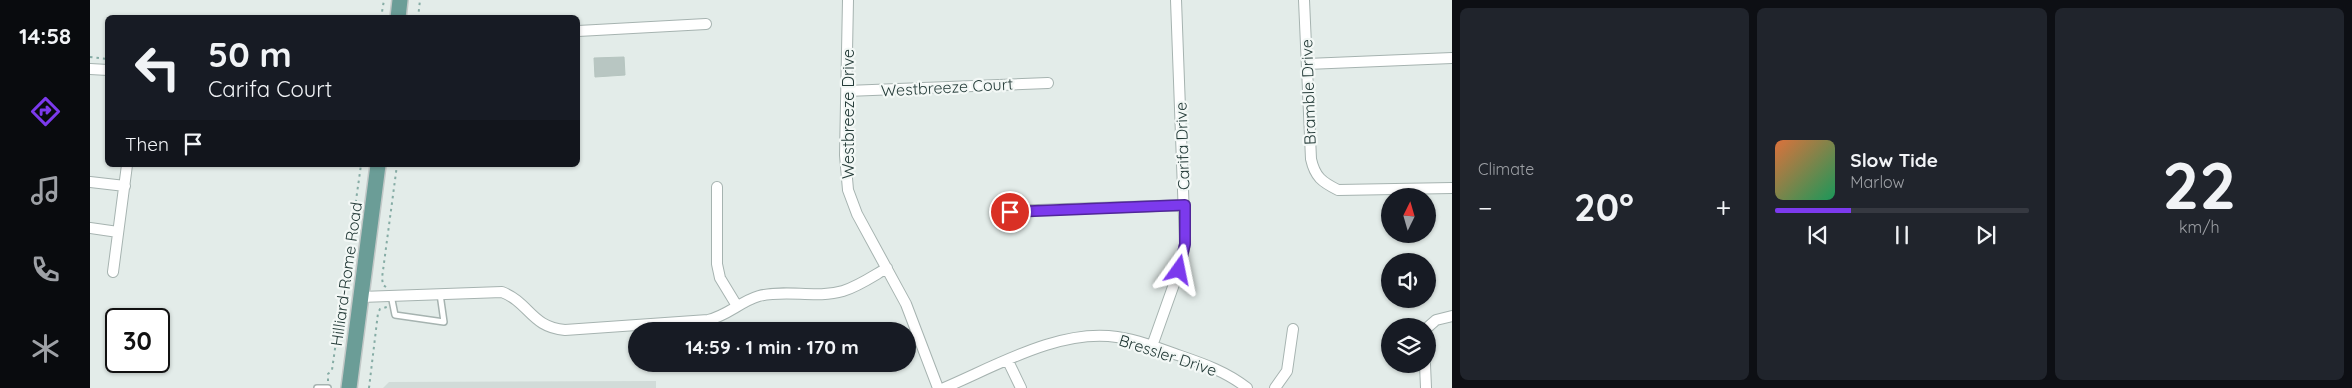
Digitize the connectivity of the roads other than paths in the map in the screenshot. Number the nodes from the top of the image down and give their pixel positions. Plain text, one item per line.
1 (400, 0) edge
2 (848, 0) edge
3 (1176, 0) edge
4 (1304, 0) edge
5 (398, 15) edge
6 (706, 24) dead end
7 (580, 31) edge
8 (1452, 58) edge
9 (1307, 64) junction
10 (90, 69) edge
11 (105, 70) edge
12 (1048, 83) dead end
13 (847, 92) junction
14 (127, 167) edge
15 (378, 167) edge
16 (90, 182) edge
17 (125, 186) junction
18 (717, 186) dead end
19 (1452, 188) edge
20 (1185, 205) junction
21 (1010, 212) dead end
22 (90, 228) edge
23 (118, 232) junction
24 (887, 268) junction
25 (113, 272) dead end
26 (389, 291) junction
27 (440, 293) junction
28 (361, 296) junction
29 (737, 306) junction
30 (1452, 316) edge
31 (1436, 320) edge
32 (1293, 329) dead end
33 (1152, 346) junction
34 (1008, 361) junction
35 (1425, 373) edge
36 (317, 388) edge
37 (327, 388) edge
38 (349, 388) edge
39 (938, 388) edge
40 (944, 388) edge
41 (1021, 388) edge
42 (1247, 388) edge
43 (1275, 388) edge
44 (1426, 388) edge

1 - 5 main road
2 - 13 street, Westbreeze Drive
3 - 20 street, Carifa Drive
4 - 9 street, Bramble Drive
6 - 7 street
8 - 9 street
9 - 19 street, Bramble Drive
10 - 11 street
12 - 13 street, Westbreeze Court
13 - 24 street, Westbreeze Drive
14 - 17 street
15 - 28 main road, Hilliard-Rome Road
16 - 17 street
17 - 23 street
18 - 29 street
20 - 21 street
20 - 33 street, Carifa Drive
22 - 23 street
23 - 25 street
24 - 29 street
24 - 39 street, Westbreeze Drive
26 - 27 street
26 - 27 lane
26 - 28 street
27 - 29 street
28 - 38 main road, Hilliard-Rome Road
30 - 31 street
32 - 43 street
33 - 34 street, Bressler Drive
33 - 42 street, Bressler Drive
34 - 40 street, Bressler Drive
34 - 41 street
35 - 44 street
36 - 37 lane

